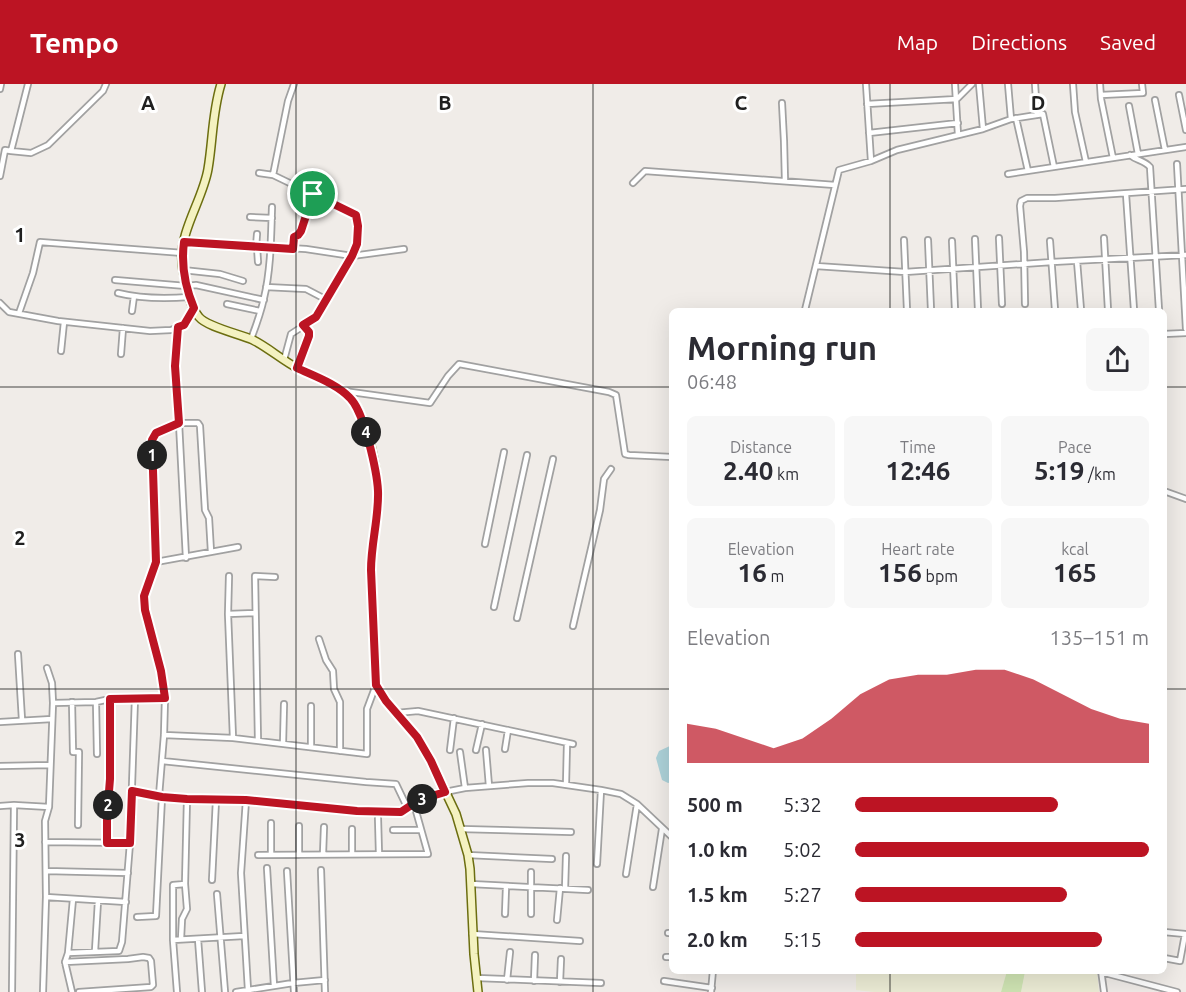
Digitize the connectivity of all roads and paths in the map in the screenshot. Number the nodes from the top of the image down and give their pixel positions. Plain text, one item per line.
1 (1, 84) edge
2 (28, 84) edge
3 (106, 84) edge
4 (220, 84) edge
5 (294, 84) edge
6 (866, 84) edge
7 (955, 84) edge
8 (972, 84) edge
9 (979, 84) edge
10 (1008, 84) edge
11 (1035, 84) edge
12 (1073, 84) edge
13 (1100, 84) edge
14 (1142, 84) edge
15 (0, 89) edge
16 (1101, 94) junction
17 (1179, 95) dead end
18 (957, 99) junction
19 (1155, 100) dead end
20 (782, 103) dead end
21 (867, 104) junction
22 (1129, 106) dead end
23 (1037, 115) junction
24 (1014, 118) junction
25 (958, 123) junction
26 (983, 129) junction
27 (1186, 130) edge
28 (869, 133) junction
29 (958, 135) junction
30 (1186, 147) edge
31 (1165, 150) junction
32 (11, 151) junction
33 (1138, 154) junction
34 (1130, 155) junction
35 (1113, 158) junction
36 (871, 160) junction
37 (1086, 162) junction
38 (1176, 164) dead end
39 (1054, 167) junction
40 (1028, 171) junction
41 (259, 173) dead end
42 (1008, 174) dead end
43 (273, 175) junction
44 (0, 176) edge
45 (785, 181) junction
46 (633, 183) dead end
47 (835, 185) junction
48 (1186, 189) edge
49 (1177, 190) junction
50 (1152, 191) junction
51 (313, 194) junction
52 (1126, 194) junction
53 (272, 207) dead end
54 (250, 217) dead end
55 (272, 218) junction
56 (257, 234) dead end
57 (999, 238) dead end
58 (1104, 238) dead end
59 (975, 239) dead end
60 (904, 240) dead end
61 (928, 240) dead end
62 (952, 241) dead end
63 (1050, 241) dead end
64 (184, 242) junction
65 (257, 247) junction
66 (270, 248) junction
67 (293, 249) junction
68 (404, 249) dead end
69 (183, 253) junction
70 (1183, 255) edge
71 (352, 256) junction
72 (1155, 256) junction
73 (1130, 258) junction
74 (1104, 260) junction
75 (1077, 261) junction
76 (258, 262) dead end
77 (1052, 262) junction
78 (1024, 264) junction
79 (816, 266) junction
80 (1000, 266) junction
81 (976, 267) junction
82 (954, 269) junction
83 (183, 270) junction
84 (930, 270) junction
85 (906, 272) junction
86 (115, 280) dead end
87 (243, 281) dead end
88 (186, 286) junction
89 (266, 287) junction
90 (118, 293) dead end
91 (134, 296) junction
92 (189, 297) junction
93 (264, 300) junction
94 (327, 300) junction
95 (0, 303) edge
96 (227, 303) dead end
97 (1002, 304) dead end
98 (1025, 304) dead end
99 (194, 308) junction
100 (806, 308) edge
101 (907, 308) edge
102 (931, 308) edge
103 (955, 308) edge
104 (978, 308) edge
105 (1055, 308) edge
106 (1081, 308) edge
107 (1108, 308) edge
108 (1134, 308) edge
109 (1159, 308) edge
110 (132, 311) dead end
111 (260, 311) junction
112 (19, 313) junction
113 (64, 322) junction
114 (303, 325) junction
115 (178, 327) junction
116 (123, 328) junction
117 (1186, 328) edge
118 (1186, 333) edge
119 (1167, 334) edge
120 (251, 339) junction
121 (61, 351) dead end
122 (121, 354) dead end
123 (284, 360) junction
124 (297, 368) junction
125 (341, 391) junction
126 (179, 423) junction
127 (504, 452) dead end
128 (527, 455) dead end
129 (669, 457) edge
130 (553, 459) dead end
131 (611, 470) dead end
132 (1167, 492) edge
133 (1186, 499) edge
134 (485, 543) dead end
135 (238, 547) dead end
136 (211, 552) junction
137 (186, 558) junction
138 (156, 562) junction
139 (229, 576) dead end
140 (275, 577) dead end
141 (494, 607) dead end
142 (255, 613) junction
143 (228, 614) junction
144 (517, 618) dead end
145 (573, 626) dead end
146 (319, 639) dead end
147 (18, 654) dead end
148 (47, 668) dead end
149 (376, 685) junction
150 (135, 698) junction
151 (165, 698) junction
152 (110, 699) junction
153 (72, 702) junction
154 (96, 702) junction
155 (53, 703) junction
156 (284, 704) dead end
157 (311, 706) dead end
158 (396, 713) junction
159 (454, 718) junction
160 (52, 719) junction
161 (22, 720) junction
162 (0, 722) edge
163 (482, 724) junction
164 (508, 730) junction
165 (164, 735) junction
166 (233, 738) junction
167 (258, 741) junction
168 (284, 744) junction
169 (311, 747) junction
170 (506, 748) dead end
171 (340, 750) junction
172 (450, 750) dead end
173 (476, 750) dead end
174 (486, 750) dead end
175 (460, 752) dead end
176 (97, 754) dead end
177 (162, 761) junction
178 (50, 765) junction
179 (0, 766) edge
180 (566, 785) junction
181 (489, 786) junction
182 (465, 788) junction
183 (601, 790) junction
184 (132, 791) junction
185 (445, 792) junction
186 (160, 796) junction
187 (187, 799) junction
188 (216, 800) junction
189 (246, 800) junction
190 (414, 804) junction
191 (637, 804) junction
192 (14, 805) junction
193 (0, 806) edge
194 (49, 807) junction
195 (407, 807) junction
196 (378, 818) dead end
197 (271, 823) dead end
198 (78, 825) dead end
199 (298, 826) dead end
200 (324, 828) dead end
201 (352, 829) dead end
202 (461, 829) junction
203 (662, 829) junction
204 (393, 830) dead end
205 (421, 830) junction
206 (572, 832) dead end
207 (669, 835) edge
208 (45, 842) junction
209 (107, 843) junction
210 (130, 843) junction
211 (324, 854) junction
212 (352, 854) junction
213 (379, 854) junction
214 (258, 855) dead end
215 (271, 855) junction
216 (298, 855) junction
217 (468, 855) junction
218 (566, 856) dead end
219 (552, 859) dead end
220 (597, 864) dead end
221 (267, 868) dead end
222 (321, 870) dead end
223 (287, 871) dead end
224 (46, 872) junction
225 (531, 872) dead end
226 (128, 873) junction
227 (626, 874) dead end
228 (212, 879) dead end
229 (185, 884) junction
230 (471, 884) junction
231 (506, 887) junction
232 (653, 887) dead end
233 (531, 888) junction
234 (562, 889) junction
235 (588, 890) dead end
236 (217, 894) dead end
237 (46, 897) junction
238 (73, 899) junction
239 (98, 900) junction
240 (126, 902) junction
241 (505, 914) dead end
242 (531, 914) dead end
243 (137, 917) dead end
244 (557, 920) dead end
245 (1167, 932) edge
246 (472, 934) junction
247 (1185, 934) edge
248 (244, 936) junction
249 (220, 938) junction
250 (181, 939) junction
251 (198, 939) junction
252 (173, 940) junction
253 (580, 941) dead end
254 (95, 951) junction
255 (510, 952) dead end
256 (68, 953) junction
257 (536, 955) dead end
258 (561, 959) dead end
259 (1167, 959) edge
260 (65, 962) junction
261 (713, 974) edge
262 (1101, 974) edge
263 (1112, 974) edge
264 (477, 978) junction
265 (325, 980) junction
266 (507, 980) junction
267 (534, 981) junction
268 (664, 981) dead end
269 (560, 982) junction
270 (293, 983) junction
271 (601, 983) dead end
272 (274, 986) junction
273 (151, 989) edge
274 (248, 990) junction
275 (263, 990) edge
276 (711, 990) edge
277 (12, 992) edge
278 (43, 992) edge
279 (72, 992) edge
280 (79, 992) edge
281 (177, 992) edge
282 (202, 992) edge
283 (225, 992) edge
284 (237, 992) edge
285 (294, 992) edge
286 (325, 992) edge
287 (478, 992) edge
288 (1104, 992) edge
289 (1177, 992) edge

1 - 15 street
2 - 32 street
3 - 32 street
4 - 64 main road
5 - 43 street
6 - 21 street
7 - 18 street
8 - 18 street
9 - 26 street
10 - 24 street
11 - 23 street
12 - 37 street
13 - 16 street
14 - 16 street
16 - 35 street
17 - 27 street
18 - 21 street
18 - 25 street
19 - 31 street
20 - 45 street
21 - 28 street
22 - 33 street
23 - 24 street
23 - 39 street
24 - 26 street
24 - 40 street
25 - 28 street
25 - 29 street
26 - 29 street
28 - 36 street
29 - 36 street
30 - 31 street
31 - 33 street
32 - 44 street
33 - 34 street
34 - 35 street
34 - 50 street
35 - 37 street
36 - 47 street
37 - 39 street
38 - 49 street
39 - 40 street
40 - 42 street
41 - 43 street
43 - 51 street
45 - 46 street
45 - 47 street
47 - 79 street
48 - 49 street
49 - 50 street
49 - 70 street
50 - 52 street
50 - 72 street
51 - 67 street
51 - 71 street
52 - 73 street
52 - 78 street
53 - 55 street
54 - 55 street
55 - 66 street
56 - 65 street
57 - 80 street
58 - 74 street
59 - 81 street
60 - 85 street
61 - 84 street
62 - 82 street
63 - 77 street
64 - 65 street
64 - 69 main road
65 - 66 street
65 - 76 street
66 - 67 street
66 - 89 street
67 - 71 street
68 - 71 street
69 - 83 main road
69 - 112 street
70 - 72 street
70 - 117 street
71 - 94 street
72 - 73 street
72 - 109 street
73 - 74 street
73 - 108 street
74 - 75 street
74 - 107 street
75 - 77 street
75 - 106 street
77 - 78 street
77 - 105 street
78 - 80 street
78 - 98 street
79 - 85 street
79 - 100 street
80 - 81 street
80 - 97 street
81 - 82 street
81 - 104 street
82 - 84 street
82 - 103 street
83 - 87 street
83 - 88 main road
84 - 85 street
84 - 102 street
85 - 101 street
86 - 88 street
88 - 92 main road
88 - 93 street
89 - 93 street
89 - 94 street
90 - 91 street
91 - 92 street
91 - 110 street
92 - 99 main road
93 - 111 street
94 - 114 street
95 - 112 street
96 - 111 street
99 - 115 street
99 - 120 main road
111 - 120 street
112 - 113 street
113 - 116 street
113 - 121 street
114 - 123 street
114 - 124 street
115 - 116 street
115 - 126 street
116 - 122 street
118 - 119 street
120 - 123 main road
123 - 124 main road
124 - 125 main road
125 - 129 street
125 - 149 main road
126 - 136 street
126 - 137 street
126 - 138 street
127 - 134 street
128 - 141 street
130 - 144 street
131 - 145 street
132 - 133 street
135 - 136 street
136 - 137 street
137 - 138 street
138 - 151 street
139 - 143 street
140 - 142 street
142 - 143 street
142 - 167 street
143 - 166 street
146 - 171 street
147 - 161 street
148 - 155 street
149 - 158 main road
149 - 171 street
150 - 151 street
150 - 152 street
150 - 184 street
151 - 165 street
152 - 154 street
152 - 209 street
153 - 154 street
153 - 155 street
153 - 198 street
154 - 176 street
155 - 160 street
156 - 168 street
157 - 169 street
158 - 159 street
158 - 185 main road
159 - 163 street
159 - 172 street
160 - 161 street
160 - 178 street
161 - 162 street
163 - 164 street
163 - 173 street
164 - 170 street
164 - 180 street
165 - 166 street
165 - 177 street
166 - 167 street
167 - 168 street
168 - 169 street
169 - 171 street
174 - 181 street
175 - 182 street
177 - 186 street
177 - 195 street
178 - 179 street
178 - 194 street
180 - 181 street
180 - 183 street
181 - 182 street
182 - 185 street
183 - 191 street
183 - 220 street
184 - 186 street
184 - 210 street
185 - 190 street
185 - 202 main road
186 - 187 street
186 - 243 street
187 - 188 street
187 - 229 street
188 - 189 street
188 - 228 street
189 - 195 street
189 - 248 street
190 - 195 street
190 - 205 street
191 - 203 street
191 - 227 street
192 - 193 street
192 - 194 street
192 - 277 street
194 - 208 street
196 - 213 street
197 - 215 street
199 - 216 street
200 - 211 street
201 - 212 street
202 - 206 street
202 - 217 main road
203 - 207 street
203 - 232 street
204 - 205 street
205 - 213 street
208 - 209 street
208 - 224 street
209 - 210 street
210 - 226 street
211 - 212 street
211 - 216 street
212 - 213 street
214 - 215 street
215 - 216 street
217 - 219 street
217 - 230 main road
218 - 234 street
221 - 272 street
222 - 265 street
223 - 270 street
224 - 226 street
224 - 237 street
225 - 233 street
226 - 240 street
229 - 250 street
229 - 252 street
230 - 231 street
230 - 246 main road
231 - 233 street
231 - 241 street
233 - 234 street
233 - 242 street
234 - 235 street
234 - 244 street
236 - 249 street
237 - 238 street
237 - 278 street
238 - 239 street
238 - 256 street
239 - 240 street
239 - 254 street
240 - 254 street
245 - 247 street
246 - 253 street
246 - 264 main road
247 - 259 street
248 - 249 street
248 - 274 street
249 - 251 street
249 - 283 street
250 - 251 street
250 - 252 street
251 - 282 street
252 - 281 street
254 - 256 street
255 - 266 street
256 - 260 street
257 - 267 street
258 - 269 street
260 - 273 street
260 - 279 street
261 - 276 street
262 - 288 street
263 - 289 street
264 - 266 street
264 - 287 main road
265 - 270 street
265 - 286 street
266 - 267 street
267 - 269 street
268 - 276 street
269 - 271 street
270 - 272 street
270 - 285 street
272 - 275 street
273 - 280 street
274 - 275 street
274 - 284 street

